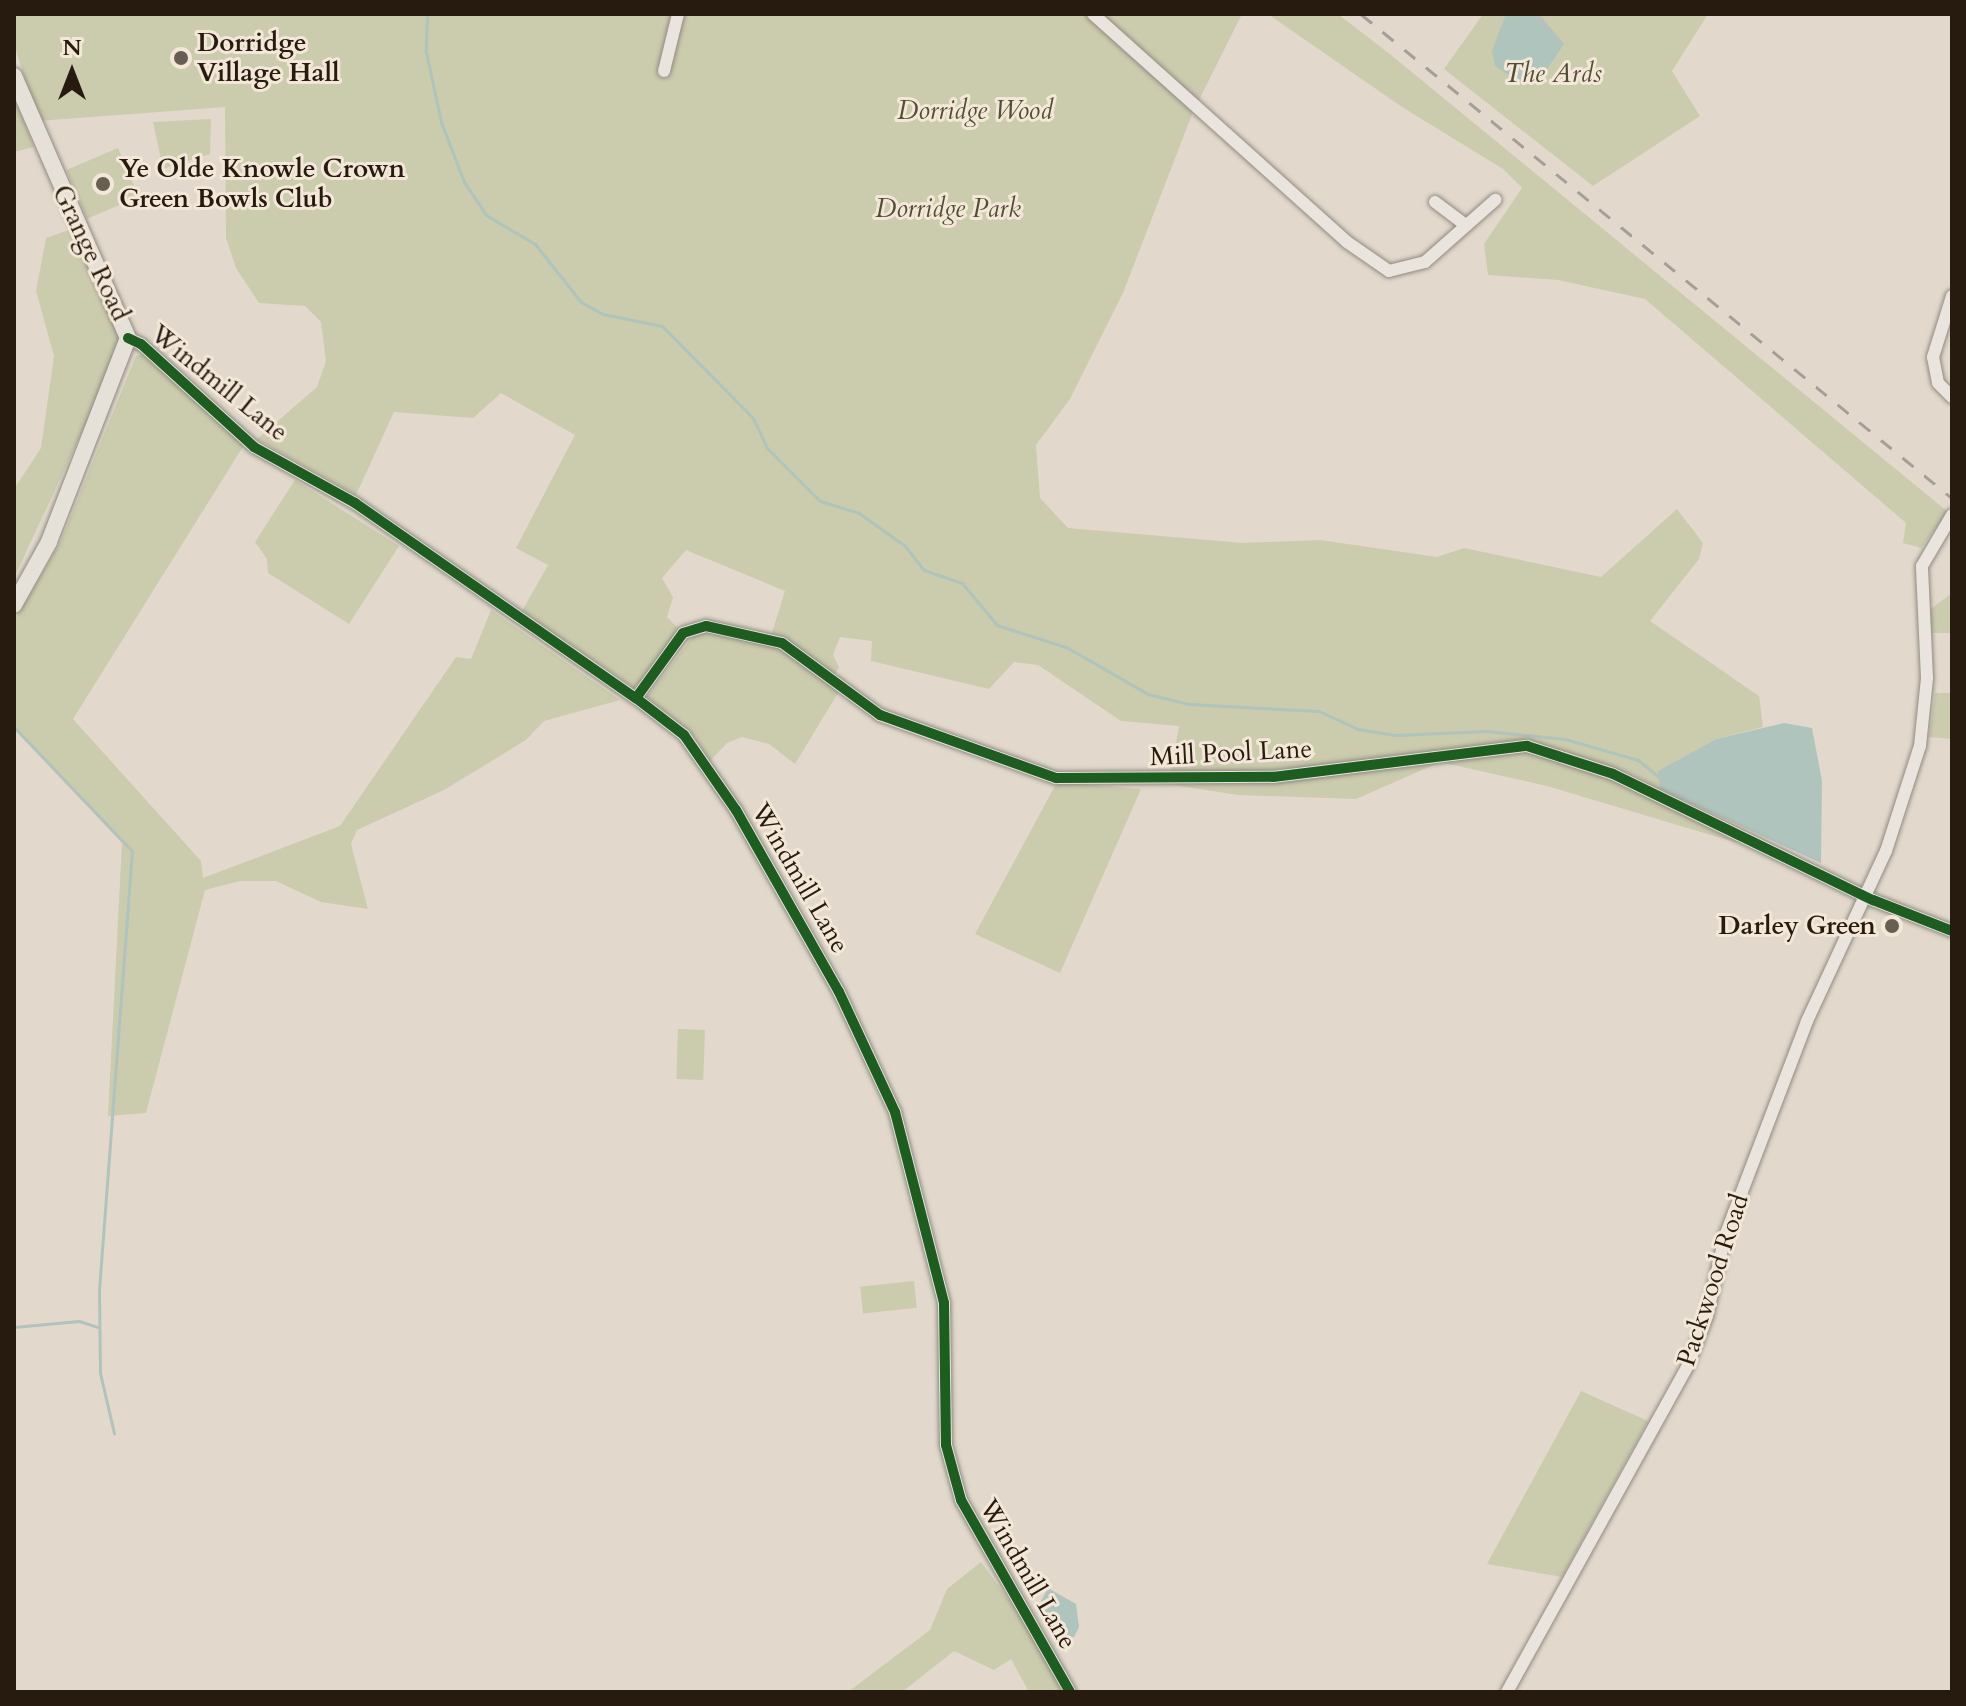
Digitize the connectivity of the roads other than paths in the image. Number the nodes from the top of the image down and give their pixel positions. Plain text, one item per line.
1 (678, 14) edge
2 (1093, 14) edge
3 (664, 71) dead end
4 (14, 76) edge
5 (1495, 200) dead end
6 (1435, 202) dead end
7 (1465, 225) junction
8 (1952, 296) edge
9 (128, 338) junction
10 (1952, 397) edge
11 (1952, 515) edge
12 (14, 605) edge
13 (636, 698) junction
14 (1865, 896) junction
15 (1952, 931) edge
16 (1070, 1692) edge
17 (1507, 1692) edge

1 - 3 street
2 - 7 street
4 - 9 main road, Grange Road
5 - 7 street
6 - 7 street
8 - 10 street
9 - 12 main road, Grange Road
9 - 13 street, Windmill Lane
11 - 14 street, Packwood Road
13 - 14 street, Mill Pool Lane
13 - 16 street, Windmill Lane
14 - 15 street, Mill Pool Lane
14 - 17 street, Packwood Road

